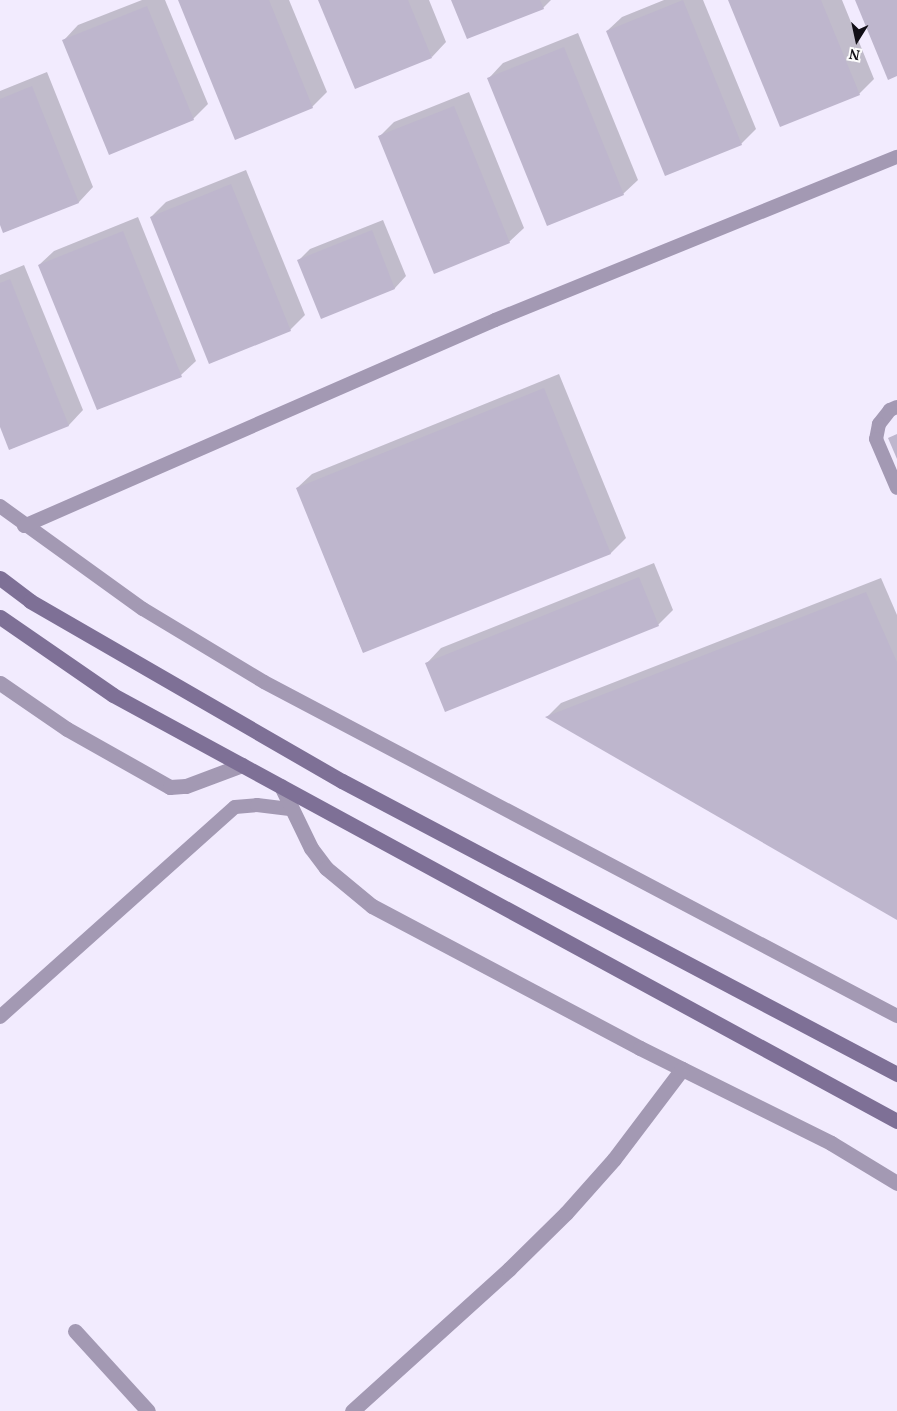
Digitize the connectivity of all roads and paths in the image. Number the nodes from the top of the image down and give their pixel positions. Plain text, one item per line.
1 (897, 157) edge
2 (897, 407) edge
3 (897, 488) edge
4 (0, 506) edge
5 (24, 526) junction
6 (0, 578) edge
7 (0, 617) edge
8 (0, 683) edge
9 (242, 765) junction
10 (281, 786) junction
11 (292, 809) junction
12 (897, 1016) edge
13 (0, 1017) edge
14 (682, 1069) junction
15 (897, 1074) edge
16 (897, 1121) edge
17 (897, 1183) edge
18 (75, 1332) dead end
19 (148, 1411) edge
20 (352, 1411) edge

1 - 5 lane
2 - 3 lane
4 - 5 lane
5 - 12 lane
6 - 15 street
7 - 9 street
8 - 9 street
9 - 10 street
10 - 11 street
10 - 16 street
11 - 13 lane
11 - 14 street
14 - 17 street
14 - 20 street
18 - 19 street

